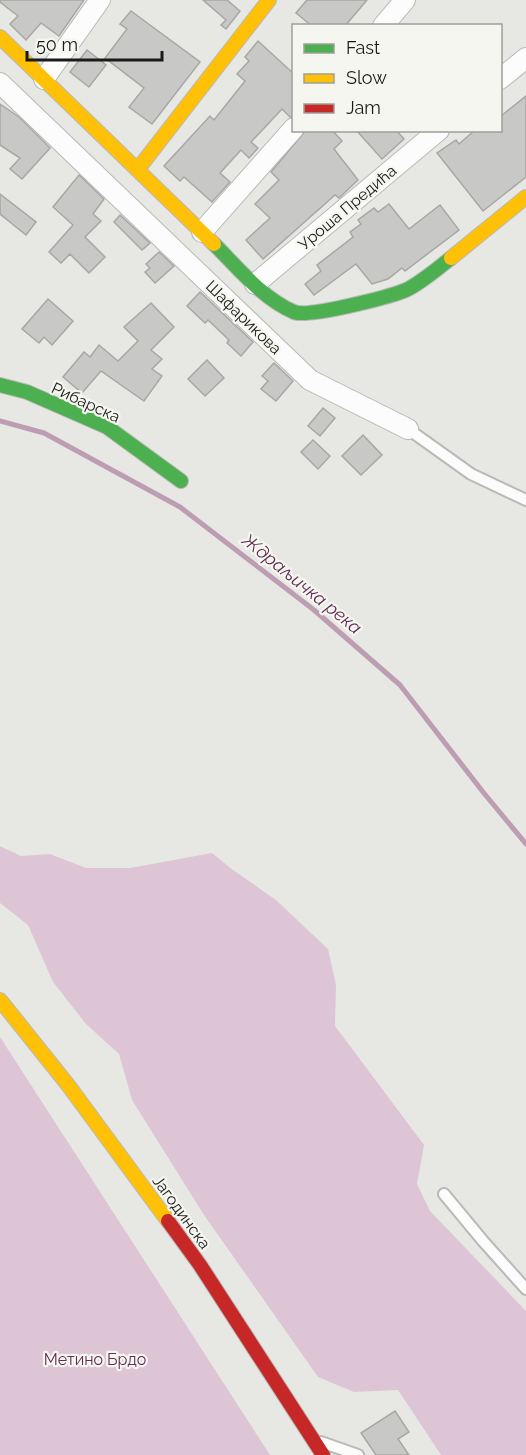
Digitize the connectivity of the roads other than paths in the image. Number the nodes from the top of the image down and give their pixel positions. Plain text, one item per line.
1 (100, 0) edge
2 (269, 0) edge
3 (405, 0) edge
4 (385, 24) edge
5 (0, 37) edge
6 (526, 58) edge
7 (44, 78) junction
8 (502, 78) edge
9 (0, 83) edge
10 (292, 130) edge
11 (437, 132) edge
12 (138, 169) junction
13 (526, 197) edge
14 (202, 232) junction
15 (255, 284) junction
16 (0, 385) edge
17 (408, 429) joint
18 (181, 481) dead end
19 (526, 500) edge
20 (0, 1000) edge
21 (444, 1194) dead end
22 (526, 1289) edge
23 (313, 1439) junction
24 (323, 1455) edge
25 (358, 1455) edge

1 - 7 street
2 - 12 street
3 - 4 street
5 - 7 street
6 - 8 street
7 - 12 street
9 - 17 street, Шафарикова
10 - 14 street
11 - 15 street, Уроша Предића
12 - 14 street
13 - 15 street
14 - 15 street
16 - 18 street, Рибарска
17 - 19 lane, Шафарикова
20 - 23 street, Јагодинска
21 - 22 lane
23 - 24 street, Јагодинска
23 - 25 lane

